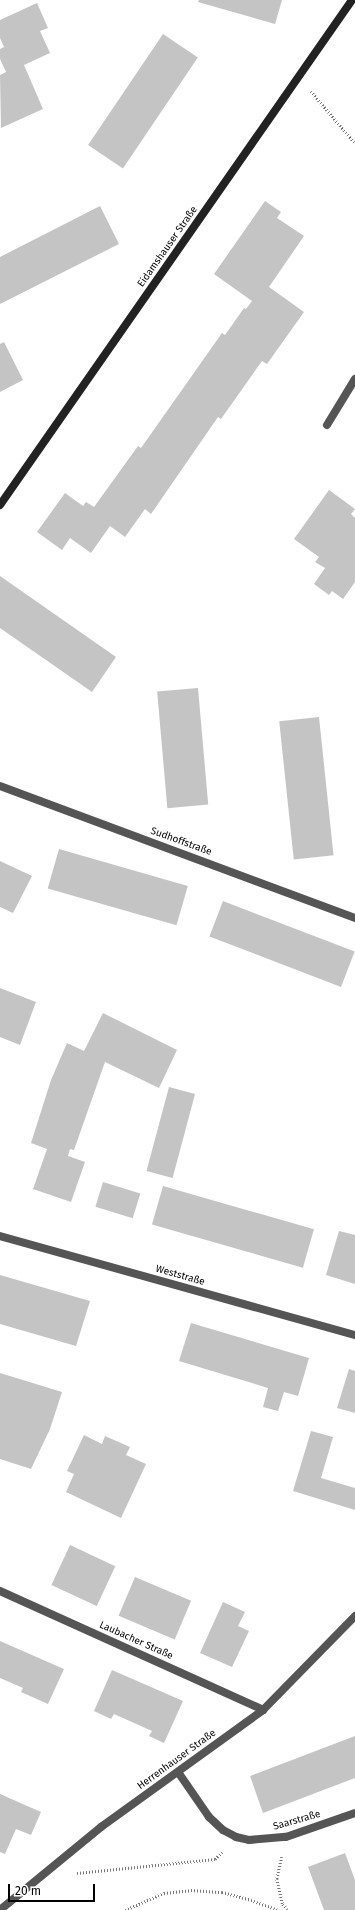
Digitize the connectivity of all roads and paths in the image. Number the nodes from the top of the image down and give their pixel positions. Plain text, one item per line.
1 (352, 0) edge
2 (299, 77) junction
3 (355, 143) edge
4 (355, 379) edge
5 (327, 425) dead end
6 (0, 505) edge
7 (0, 786) edge
8 (355, 918) edge
9 (0, 1236) edge
10 (355, 1335) edge
11 (0, 1591) edge
12 (355, 1616) edge
13 (264, 1710) junction
14 (178, 1772) junction
15 (355, 1813) edge
16 (236, 1837) junction
17 (286, 1837) junction
18 (40, 1877) junction
19 (0, 1910) edge
20 (125, 1910) edge
21 (278, 1910) edge
22 (287, 1910) edge

1 - 2 street, Eidamshauser Straße
2 - 3 path
2 - 6 street, Eidamshauser Straße
4 - 5 street
7 - 8 street, Sudhoffstraße
9 - 10 street, Weststraße
11 - 13 street, Laubacher Straße
12 - 13 street, Herrenhauser Straße
13 - 14 street, Herrenhauser Straße
14 - 16 street, Saarstraße
14 - 18 street, Herrenhauser Straße
15 - 17 street, Saarstraße
16 - 17 street, Saarstraße
16 - 18 path
17 - 22 path
18 - 19 street, Herrenhauser Straße
20 - 21 path

